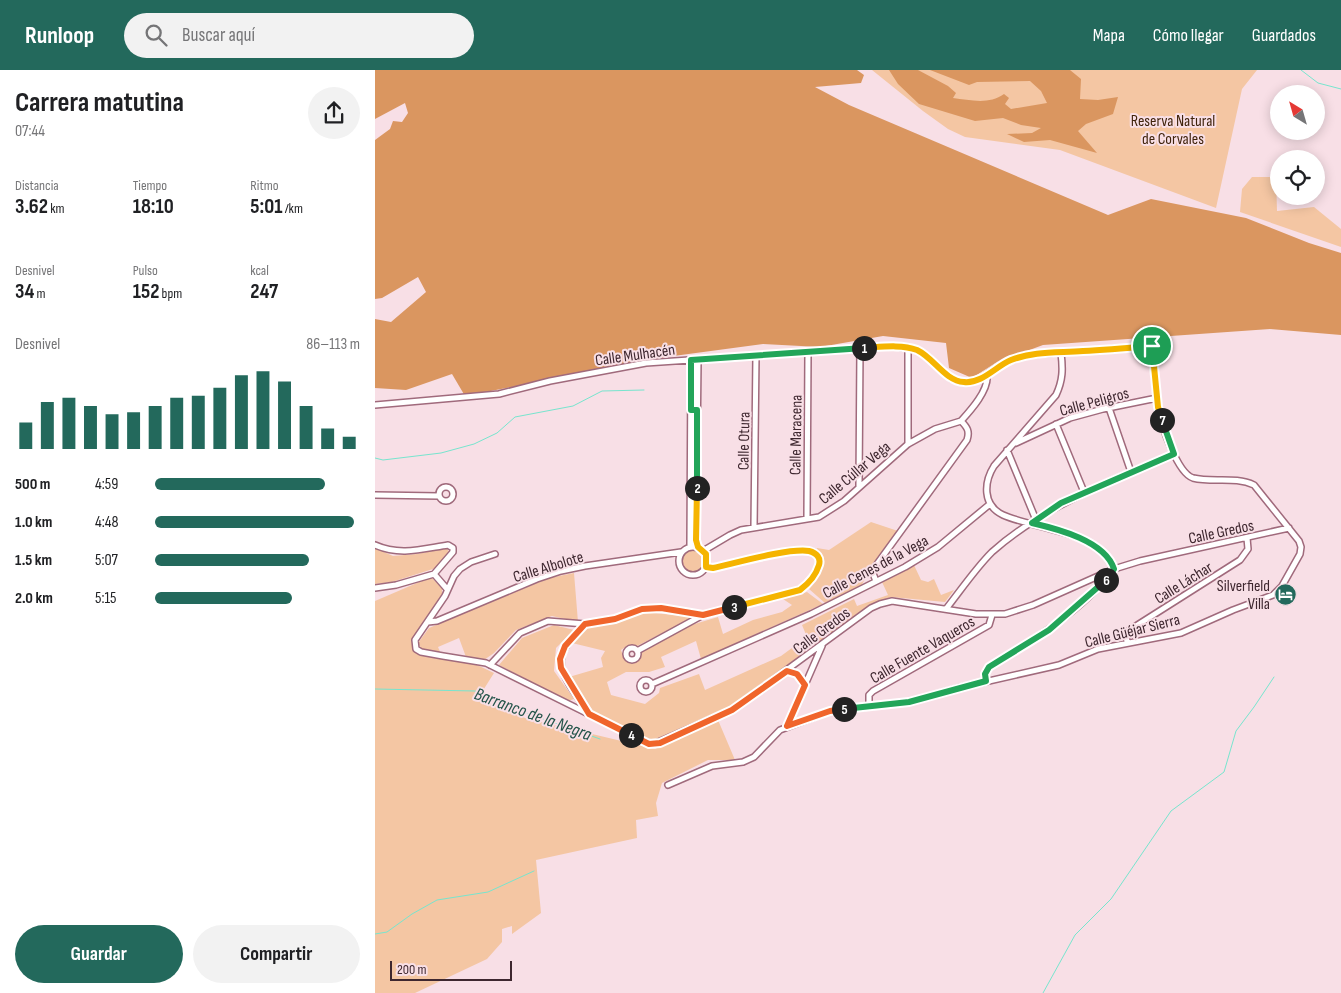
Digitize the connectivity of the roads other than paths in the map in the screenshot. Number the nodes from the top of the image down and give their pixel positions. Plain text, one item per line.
1 (860, 348) junction
2 (908, 348) junction
3 (808, 352) junction
4 (1061, 353) junction
5 (756, 355) junction
6 (691, 360) junction
7 (698, 360) junction
8 (987, 375) junction
9 (1157, 398) junction
10 (375, 405) edge
11 (1109, 408) junction
12 (694, 410) junction
13 (961, 421) junction
14 (1056, 424) junction
15 (907, 444) junction
16 (1012, 445) junction
17 (1007, 450) junction
18 (1174, 454) junction
19 (1131, 472) junction
20 (859, 486) junction
21 (694, 491) junction
22 (1085, 492) junction
23 (375, 495) edge
24 (439, 496) dead end
25 (990, 504) junction
26 (807, 519) junction
27 (1034, 522) junction
28 (754, 527) junction
29 (1289, 528) junction
30 (1247, 538) junction
31 (375, 545) edge
32 (690, 547) junction
33 (701, 549) junction
34 (681, 552) junction
35 (495, 554) dead end
36 (706, 567) junction
37 (1114, 569) junction
38 (434, 574) junction
39 (876, 581) junction
40 (375, 588) edge
41 (447, 589) junction
42 (957, 596) junction
43 (946, 609) junction
44 (956, 610) junction
45 (703, 615) junction
46 (992, 615) junction
47 (428, 622) junction
48 (585, 624) junction
49 (1127, 642) junction
50 (822, 645) junction
51 (637, 651) dead end
52 (490, 666) junction
53 (787, 671) junction
54 (986, 681) junction
55 (652, 684) dead end
56 (805, 685) junction
57 (581, 700) junction
58 (869, 706) junction
59 (572, 707) junction
60 (589, 714) junction
61 (787, 726) junction
62 (668, 784) dead end

1 - 2 street, Calle Mulhacén
1 - 3 street, Calle Mulhacén
1 - 20 street
2 - 8 street, Calle Mulhacén
2 - 15 street
3 - 5 street, Calle Mulhacén
3 - 26 street, Calle Maracena
4 - 8 street, Calle Mulhacén
4 - 9 street, Calle Mulhacén
4 - 16 street, Calle Peligros
5 - 7 street, Calle Mulhacén
5 - 28 street, Calle Otura
6 - 7 street, Calle Mulhacén
6 - 10 street, Calle Mulhacén
6 - 12 street
7 - 12 street
8 - 13 street
9 - 11 street, Calle Peligros
9 - 18 street
11 - 14 street, Calle Peligros
11 - 19 street
12 - 21 street
13 - 15 street, Calle Cúllar Vega
13 - 39 street
14 - 16 street, Calle Peligros
14 - 22 street
15 - 20 street, Calle Cúllar Vega
16 - 17 street, Calle Peligros
17 - 25 street, Calle Peligros
17 - 27 street
18 - 19 street
18 - 29 street, Calle Güéjar Sierra
19 - 22 street
20 - 26 street, Calle Cúllar Vega
21 - 32 street
21 - 33 street
22 - 27 street
23 - 24 street
25 - 27 street
25 - 39 street, Calle Cenes de la Vega
26 - 28 street, Calle Cúllar Vega
27 - 37 street
27 - 42 street
28 - 33 street, Calle Cúllar Vega
29 - 30 street, Calle Gredos
29 - 49 street, Calle Güéjar Sierra
30 - 37 street, Calle Gredos
30 - 49 street, Calle Láchar
31 - 38 street
32 - 33 street
32 - 34 street
33 - 36 street
34 - 36 street
34 - 47 street, Calle Albolote
35 - 41 street, Calle Gredos
36 - 45 street
37 - 46 street, Calle Gredos
37 - 54 street
38 - 40 street
38 - 41 street
39 - 55 street, Calle Cenes de la Vega
41 - 47 street, Calle Gredos
42 - 43 street
42 - 44 street
43 - 44 street, Calle Gredos
43 - 50 street, Calle Gredos
44 - 46 street, Calle Gredos
45 - 48 street
45 - 51 street
46 - 58 street, Calle Fuente Vaqueros
47 - 52 street, Calle Gredos
48 - 52 street
48 - 57 street
49 - 54 street, Calle Güéjar Sierra
50 - 53 street, Calle Gredos
50 - 56 street
52 - 59 street, Calle Gredos
53 - 56 street
53 - 60 street, Calle Gredos
54 - 58 street, Calle Güéjar Sierra
56 - 61 street
57 - 59 street
57 - 60 street
58 - 61 street, Calle Güéjar Sierra
59 - 60 street, Calle Gredos
61 - 62 street, Calle Güéjar Sierra

